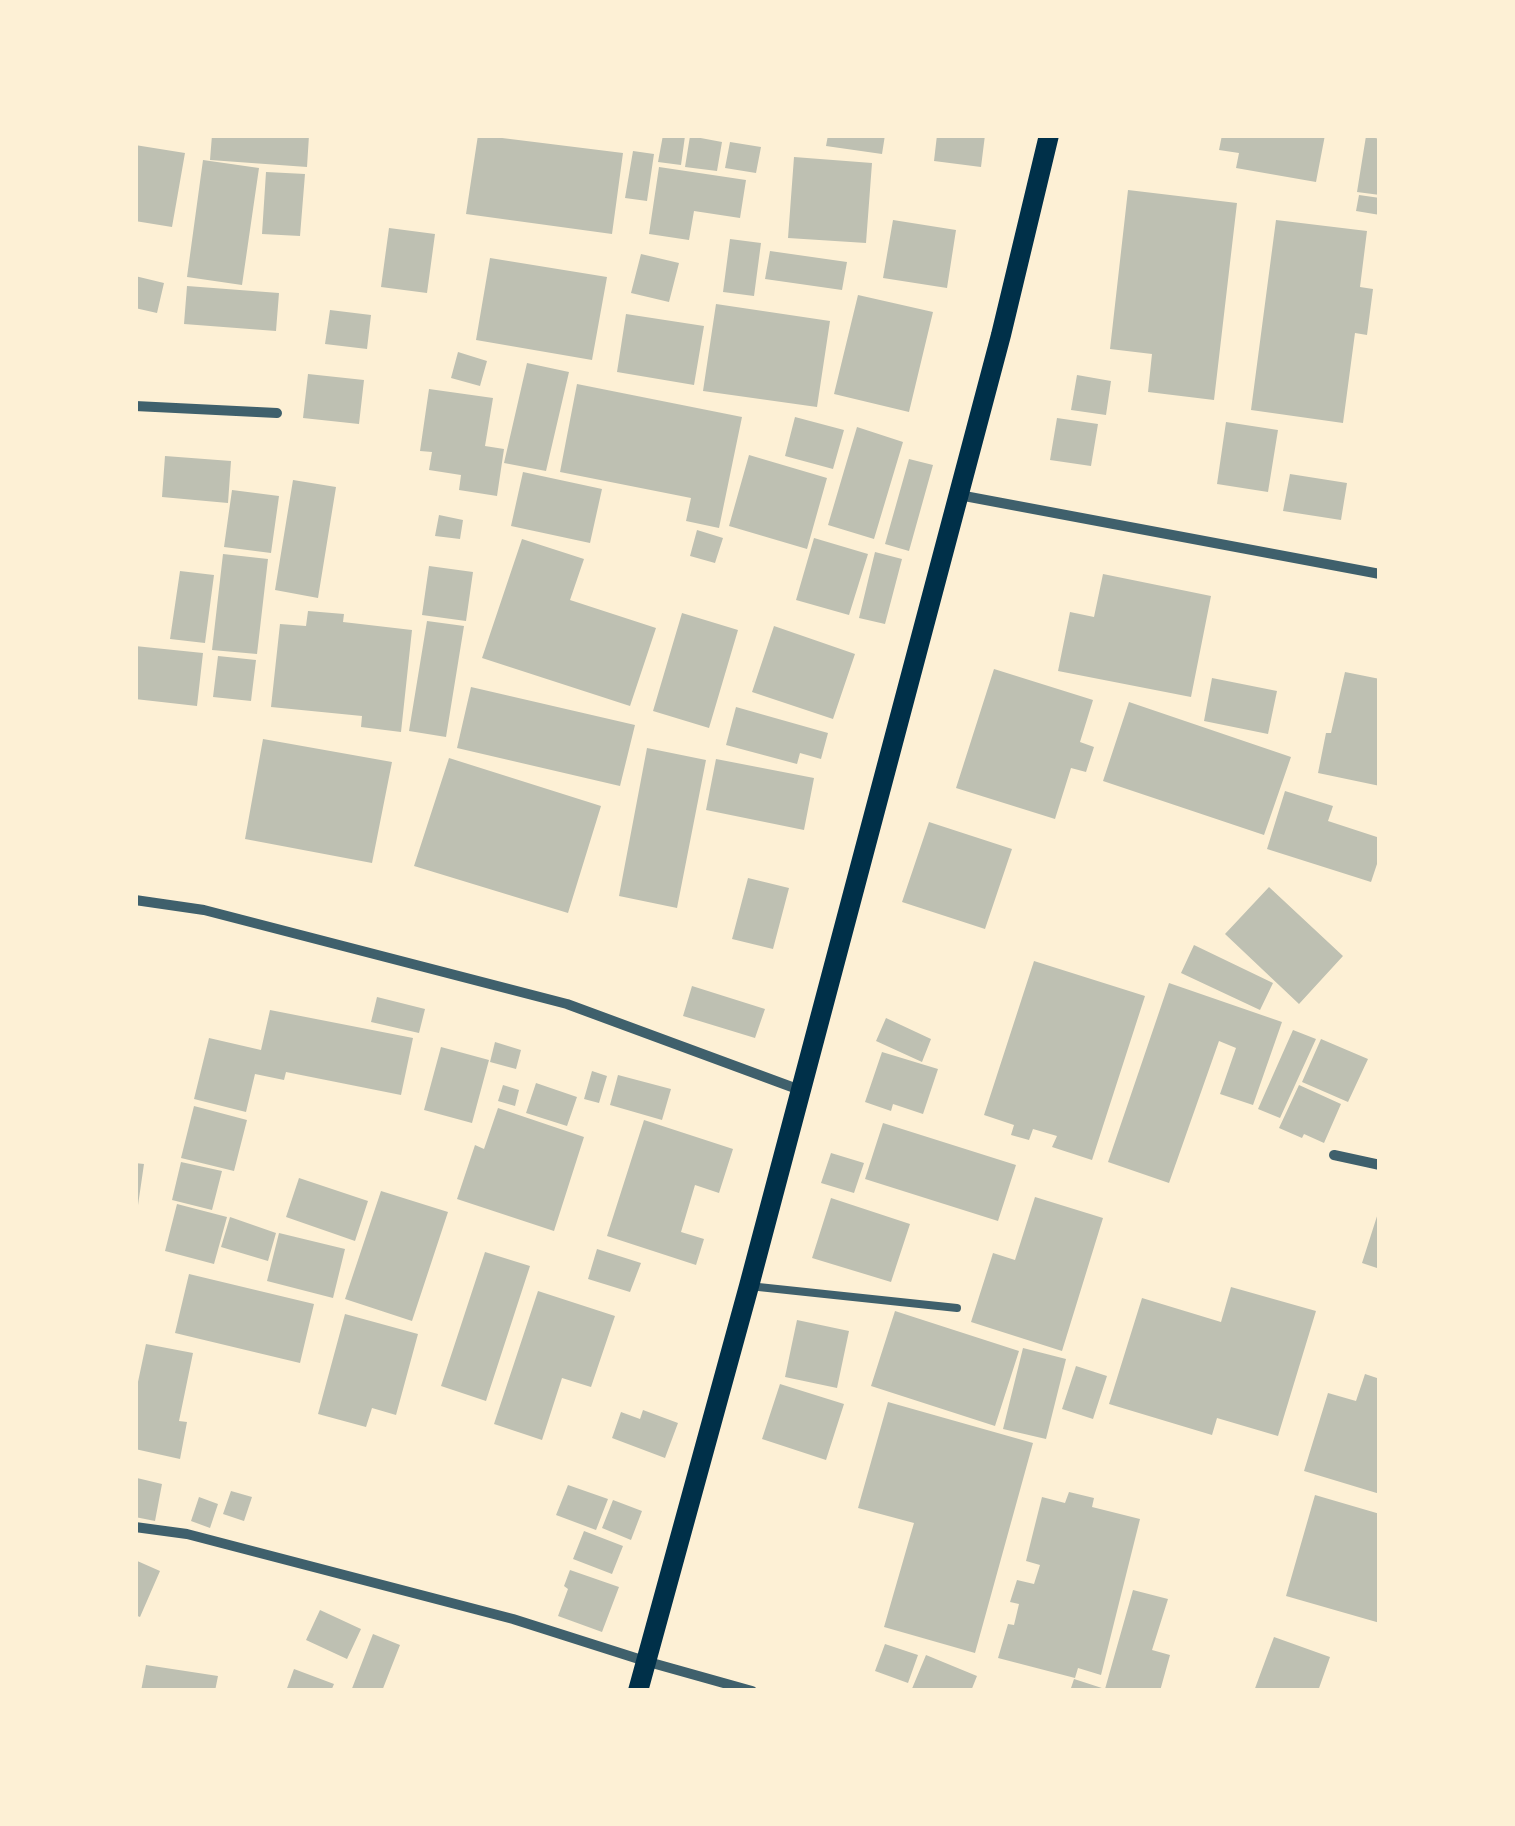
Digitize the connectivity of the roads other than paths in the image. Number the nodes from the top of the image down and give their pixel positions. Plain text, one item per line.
1 (1048, 135) edge
2 (135, 406) edge
3 (277, 413) dead end
4 (959, 495) junction
5 (1380, 574) edge
6 (135, 900) edge
7 (801, 1090) junction
8 (1334, 1155) dead end
9 (1380, 1165) edge
10 (749, 1286) junction
11 (957, 1308) dead end
12 (135, 1527) edge
13 (645, 1661) junction
14 (638, 1691) edge
15 (752, 1691) edge

1 - 4 main road
2 - 3 street
4 - 5 street
4 - 7 main road
6 - 7 street
7 - 10 main road
8 - 9 street
10 - 11 lane
10 - 13 main road
12 - 13 street
13 - 14 main road
13 - 15 street

